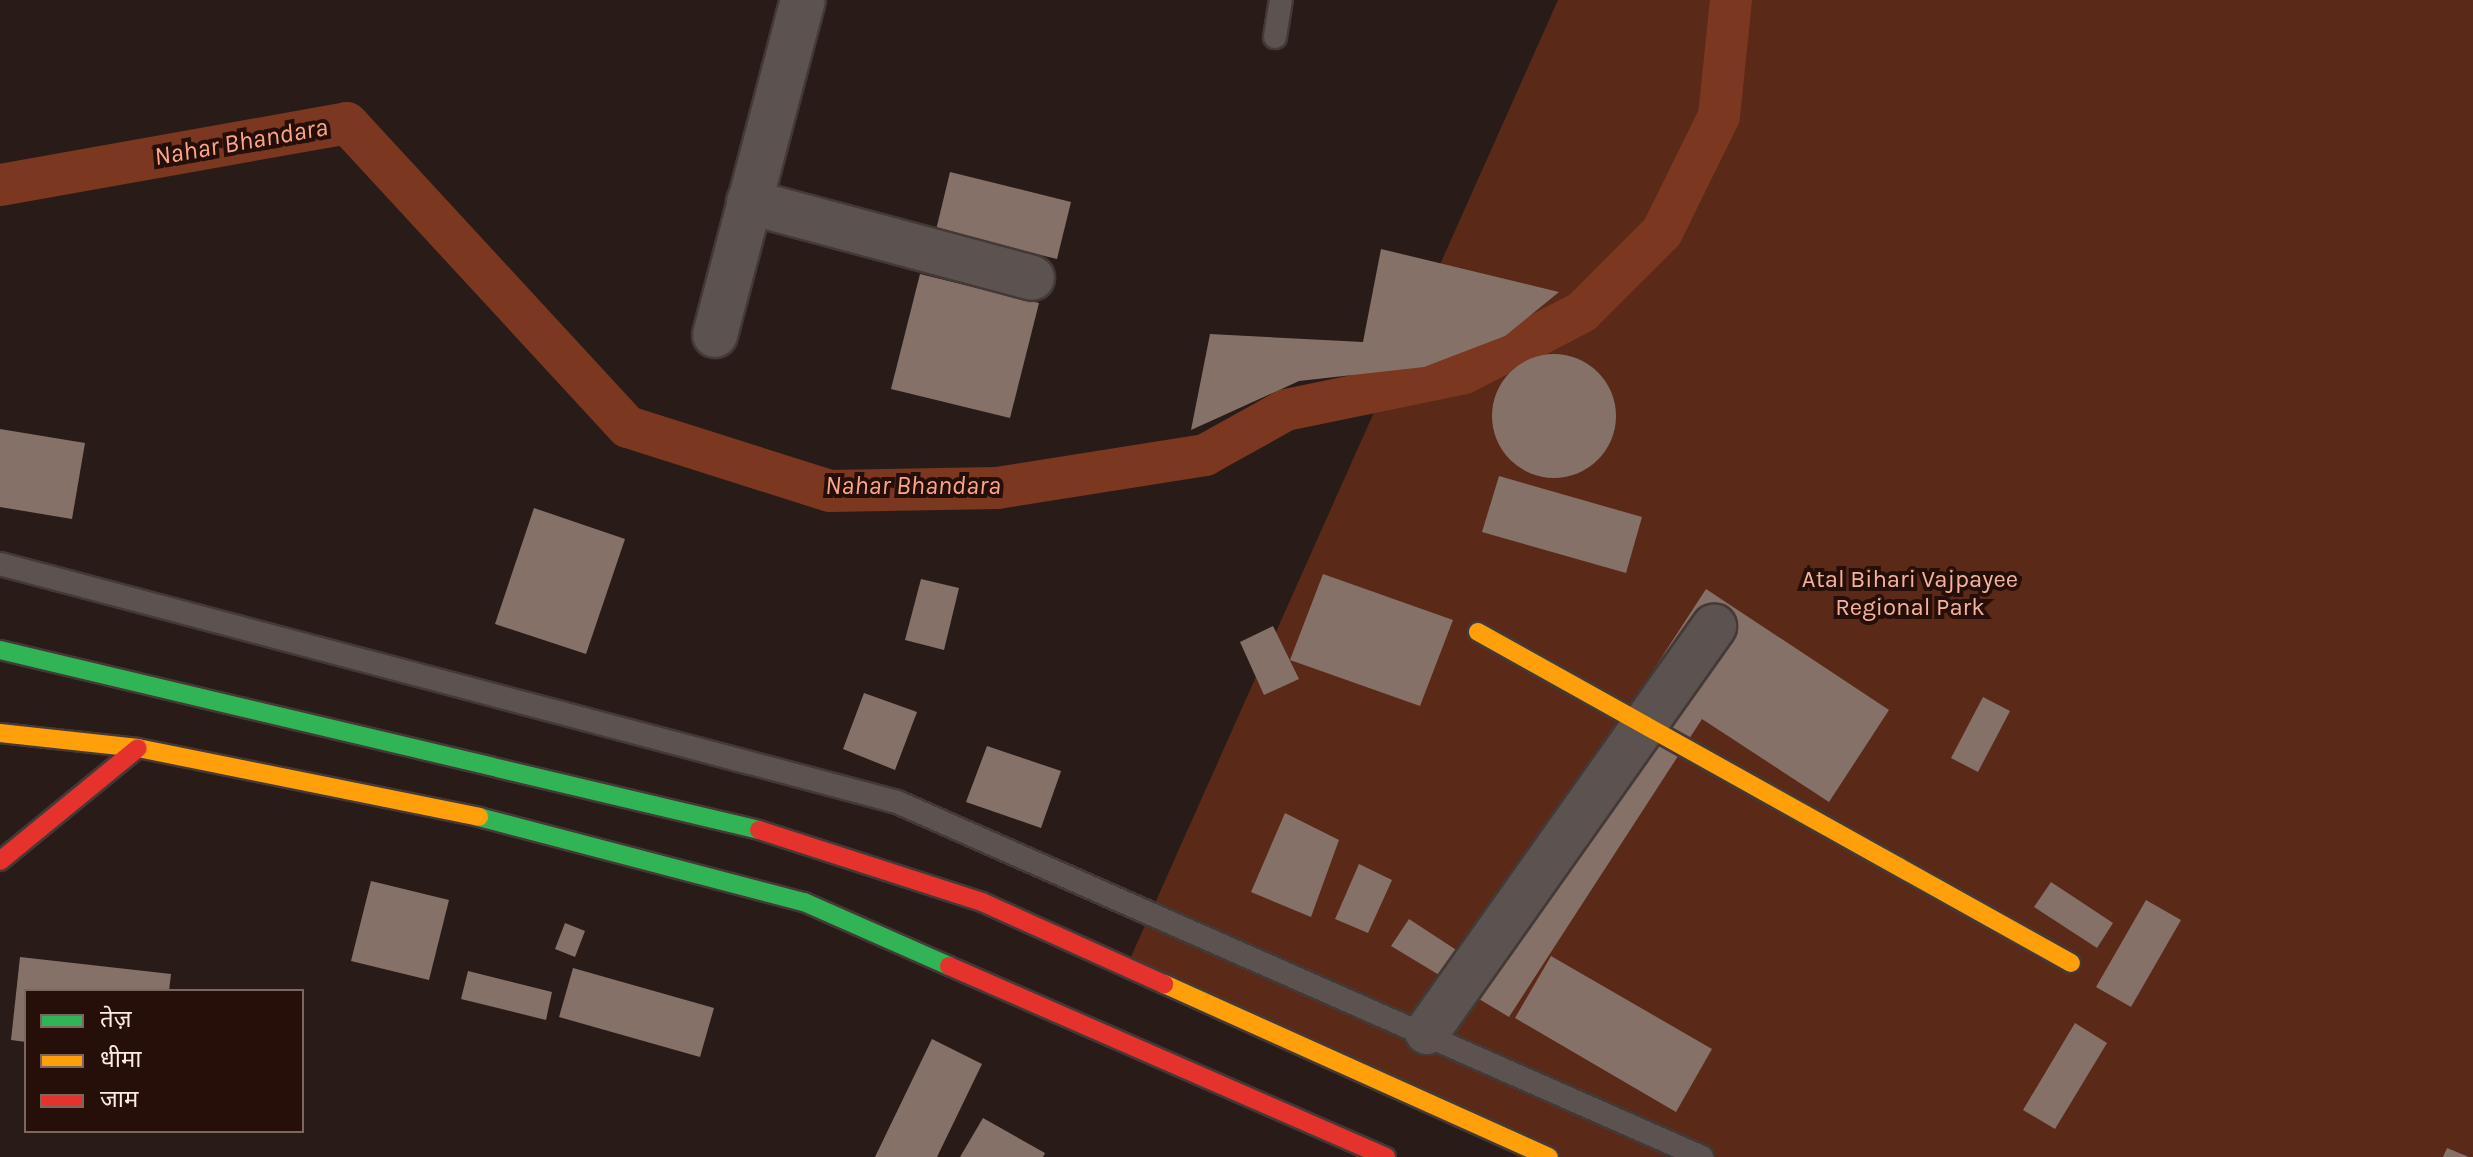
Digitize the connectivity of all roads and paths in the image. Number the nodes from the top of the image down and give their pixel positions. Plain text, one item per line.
1 (803, 0) edge
2 (1281, 0) edge
3 (1275, 37) dead end
4 (749, 202) junction
5 (1032, 278) dead end
6 (715, 335) dead end
7 (0, 564) edge
8 (1714, 626) dead end
9 (1478, 632) dead end
10 (0, 650) edge
11 (1644, 725) junction
12 (0, 733) edge
13 (138, 748) junction
14 (0, 861) edge
15 (2071, 963) dead end
16 (1427, 1032) junction
17 (1386, 1157) edge
18 (1549, 1157) edge
19 (1702, 1157) edge

1 - 4 street
2 - 3 lane
4 - 5 street
4 - 6 street
7 - 16 lane
8 - 11 street
9 - 11 street
10 - 18 street
11 - 15 street
11 - 16 street
12 - 13 street
13 - 14 street
13 - 17 street
16 - 19 lane

